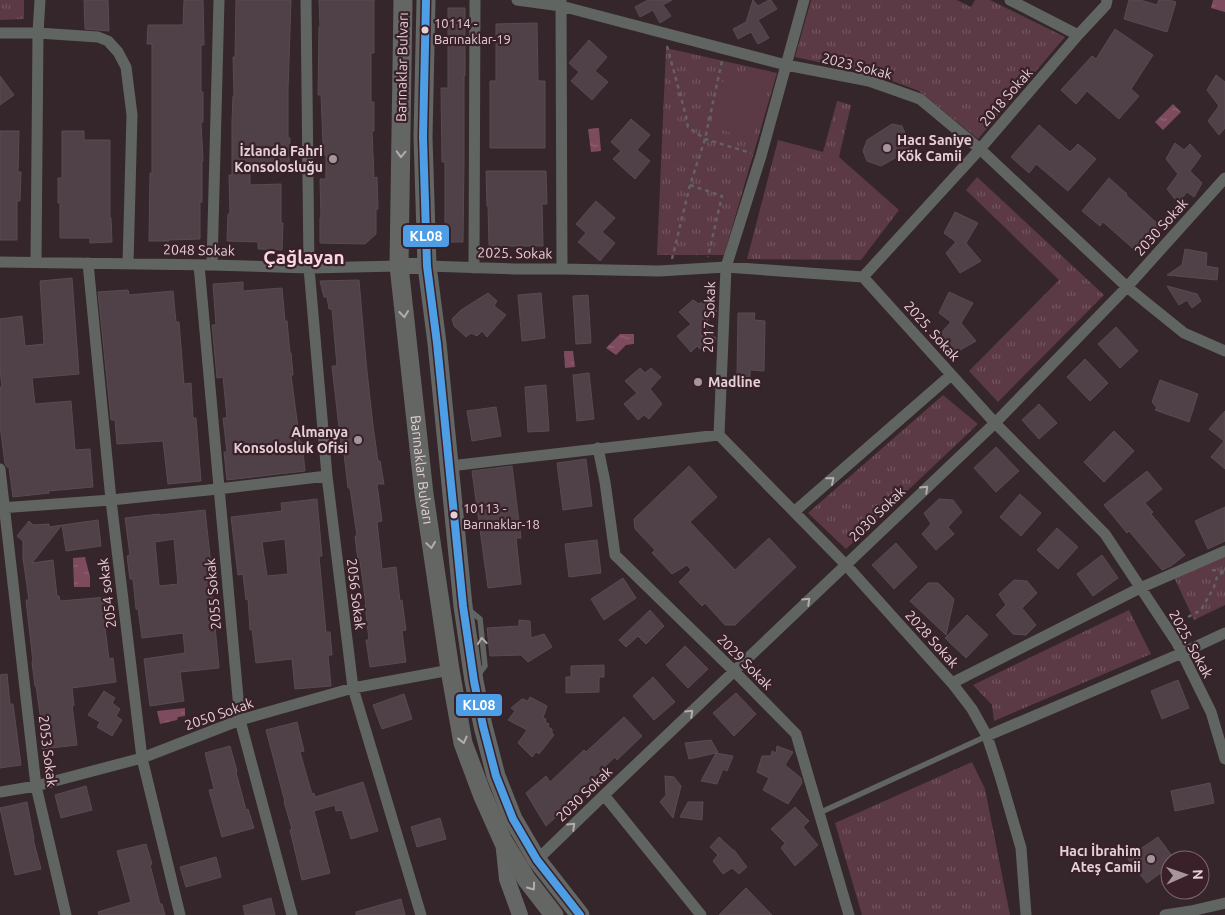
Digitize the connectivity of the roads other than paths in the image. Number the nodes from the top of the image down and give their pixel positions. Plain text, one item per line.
1 (40, 0) edge
2 (219, 0) edge
3 (306, 0) edge
4 (403, 0) edge
5 (426, 0) edge
6 (475, 0) edge
7 (517, 0) edge
8 (804, 0) edge
9 (1010, 0) edge
10 (1107, 0) edge
11 (561, 3) edge
12 (0, 33) edge
13 (38, 33) junction
14 (1078, 35) junction
15 (786, 65) junction
16 (980, 149) junction
17 (1225, 178) edge
18 (0, 262) edge
19 (36, 262) junction
20 (88, 263) junction
21 (128, 264) junction
22 (199, 265) junction
23 (212, 265) junction
24 (398, 266) junction
25 (427, 266) junction
26 (726, 266) junction
27 (309, 268) junction
28 (474, 268) junction
29 (562, 268) junction
30 (863, 277) junction
31 (1127, 287) junction
32 (1225, 351) edge
33 (951, 375) junction
34 (995, 423) junction
35 (719, 435) junction
36 (598, 448) junction
37 (450, 466) junction
38 (0, 470) edge
39 (327, 476) junction
40 (218, 489) junction
41 (111, 500) junction
42 (2, 508) edge
43 (794, 512) junction
44 (1225, 551) edge
45 (846, 565) junction
46 (1140, 588) junction
47 (1225, 633) edge
48 (1182, 653) junction
49 (450, 670) junction
50 (734, 671) junction
51 (952, 683) junction
52 (353, 688) junction
53 (240, 720) junction
54 (987, 736) junction
55 (142, 758) junction
56 (1225, 758) edge
57 (36, 786) junction
58 (0, 792) edge
59 (604, 795) junction
60 (819, 813) junction
61 (503, 841) junction
62 (538, 860) junction
63 (1225, 903) edge
64 (66, 915) edge
65 (180, 915) edge
66 (292, 915) edge
67 (421, 915) edge
68 (520, 915) edge
69 (554, 915) edge
70 (580, 915) edge
71 (701, 915) edge
72 (849, 915) edge
73 (1026, 915) edge
74 (1165, 915) edge

1 - 13 street
2 - 23 street
3 - 27 street, 2056 Sokak
4 -> 24 main road, Barınaklar Bulvarı
5 - 25 main road, Barınaklar Bulvarı
6 - 28 street
7 - 11 street, 2023 Sokak
8 - 15 street, 2017 Sokak
9 - 14 street
10 - 14 street, 2018 Sokak
11 - 15 street, 2023 Sokak
11 - 29 street
12 - 13 street
13 - 19 street
13 - 21 street
14 - 16 street, 2018 Sokak
15 - 16 street, 2023 Sokak
15 - 26 street, 2017 Sokak
16 - 30 street, 2018 Sokak
16 - 31 street, 2023 Sokak
17 - 31 street, 2030 Sokak
18 - 19 street, 2048 Sokak
19 - 20 street, 2048 Sokak
20 - 21 street, 2048 Sokak
20 - 41 street, 2054 sokak
21 - 22 street, 2048 Sokak
22 - 23 street, 2048 Sokak
22 - 40 street, 2055 Sokak
23 - 27 street, 2048 Sokak
24 - 25 street
24 - 27 street, 2048 Sokak
24 -> 49 main road, Barınaklar Bulvarı
25 - 28 street, 2025. Sokak
25 - 37 main road, Barınaklar Bulvarı
26 - 29 street, 2025. Sokak
26 - 30 street, 2025. Sokak
26 - 35 street, 2017 Sokak
27 - 39 street, 2056 Sokak
28 - 29 street, 2025. Sokak
30 - 33 street, 2025. Sokak
31 - 32 street, 2023 Sokak
31 - 34 street, 2030 Sokak
33 - 34 street, 2025. Sokak
43 -> 33 street
45 -> 34 street, 2030 Sokak
34 - 46 street, 2025. Sokak
35 - 36 street
35 - 43 street, 2028 Sokak
36 - 37 street
36 - 50 street, 2029 Sokak
62 -> 37 main road, Barınaklar Bulvarı
38 - 42 street, 2053 Sokak
39 - 40 street
39 - 52 street, 2056 Sokak
40 - 41 street
40 - 53 street, 2055 Sokak
41 - 42 street
41 - 55 street, 2054 sokak
42 - 57 street, 2053 Sokak
43 - 45 street, 2028 Sokak
44 - 46 street
50 -> 45 street, 2030 Sokak
45 - 51 street, 2028 Sokak
46 - 48 street, 2025. Sokak
46 - 51 street
47 - 48 street
48 - 54 street
48 - 56 street, 2025. Sokak
49 - 52 street, 2050 Sokak
49 -> 61 main road, Barınaklar Bulvarı
59 -> 50 street, 2030 Sokak
50 - 60 street, 2029 Sokak
51 - 54 street, 2028 Sokak
52 - 53 street, 2050 Sokak
52 - 67 street, 2056 Sokak
53 - 55 street, 2050 Sokak
53 - 66 street, 2055 Sokak
54 - 60 lane
54 - 73 street, 2028 Sokak
55 - 57 street, 2050 Sokak
55 - 65 street, 2054 sokak
57 - 58 street, 2050 Sokak
57 - 64 street, 2053 Sokak
62 -> 59 street, 2030 Sokak
59 - 71 street
60 - 72 street, 2029 Sokak
61 - 68 street
61 -> 69 main road, Barınaklar Bulvarı
62 - 70 main road, Barınaklar Bulvarı
63 - 74 street

